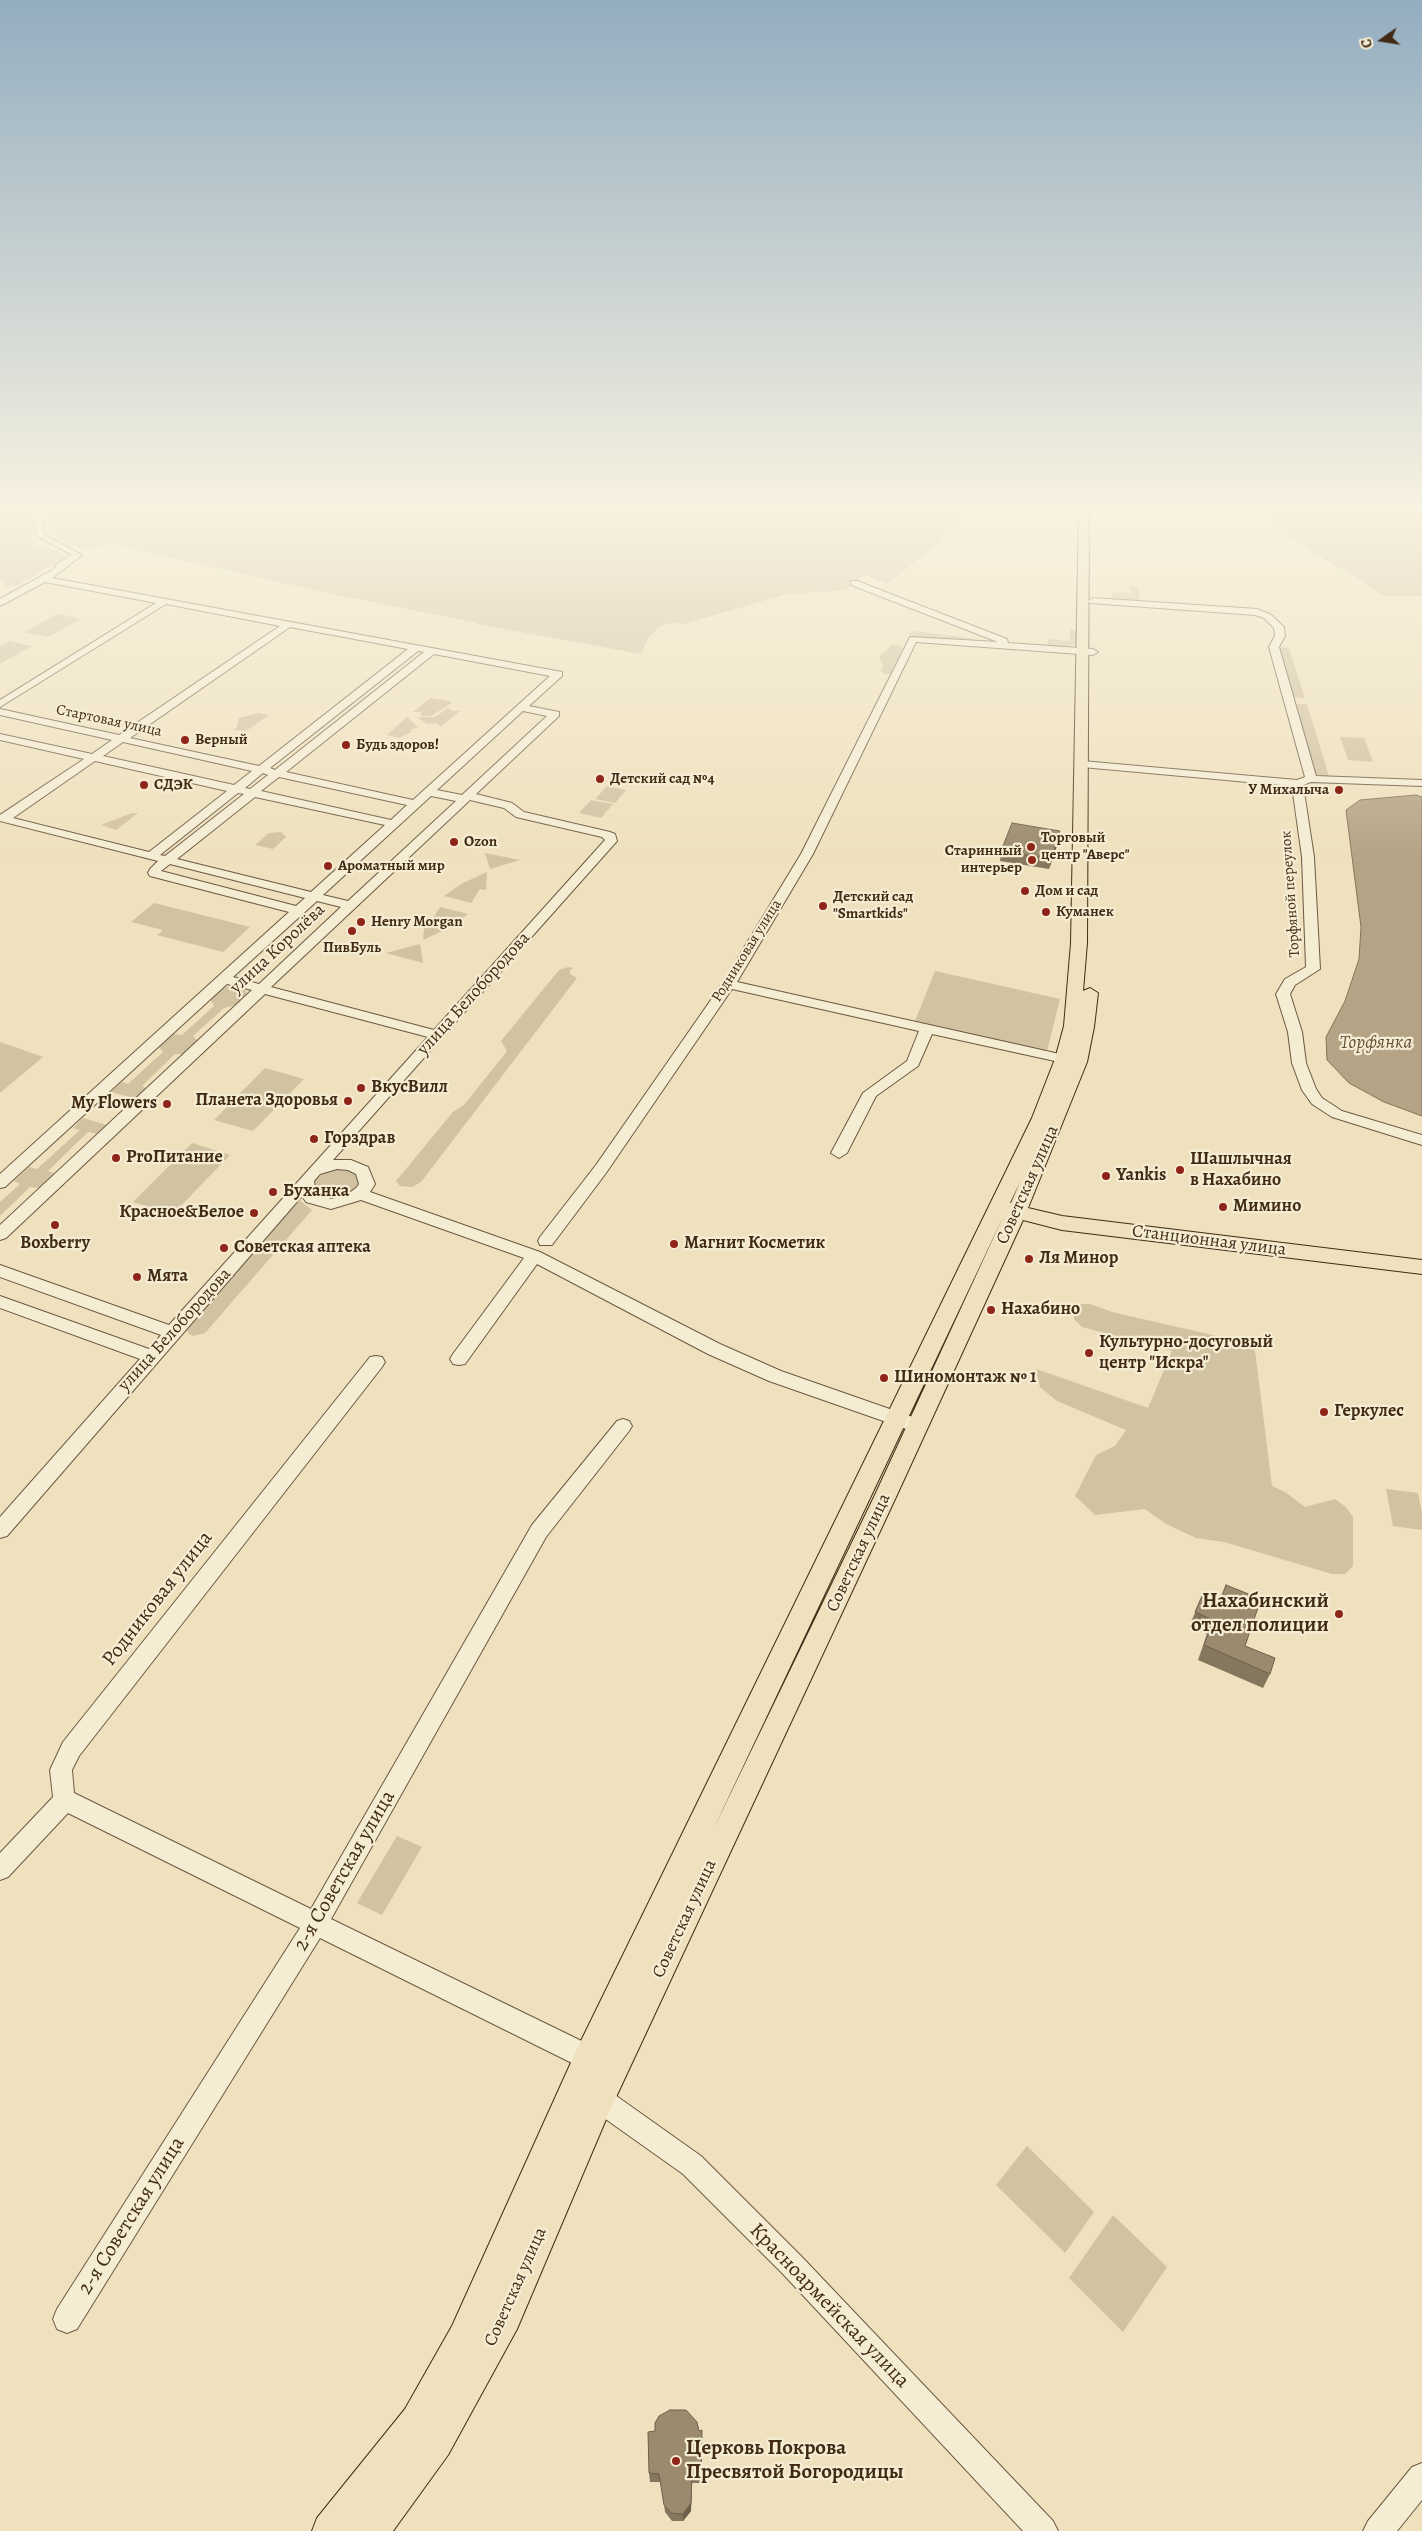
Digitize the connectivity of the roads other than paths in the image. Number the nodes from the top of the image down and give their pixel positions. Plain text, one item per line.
1 (129, 624) edge
2 (289, 624) joint
3 (961, 624) edge
4 (1087, 624) edge
5 (1091, 624) edge
6 (1276, 624) edge
7 (1020, 647) junction
8 (416, 648) junction
9 (432, 651) junction
10 (1088, 651) junction
11 (0, 704) edge
12 (522, 708) junction
13 (0, 712) edge
14 (0, 737) edge
15 (122, 739) junction
16 (94, 758) junction
17 (1088, 765) junction
18 (261, 770) junction
19 (277, 773) junction
20 (1311, 779) junction
21 (1297, 783) junction
22 (1422, 783) edge
23 (236, 789) junction
24 (429, 792) junction
25 (252, 793) junction
26 (466, 798) junction
27 (416, 804) junction
28 (2, 819) edge
29 (394, 824) junction
30 (151, 856) junction
31 (167, 860) junction
32 (314, 897) junction
33 (351, 906) junction
34 (299, 911) junction
35 (224, 979) junction
36 (729, 984) junction
37 (262, 989) junction
38 (927, 1028) junction
39 (438, 1035) junction
40 (1064, 1060) junction
41 (1422, 1140) edge
42 (839, 1153) dead end
43 (312, 1176) junction
44 (0, 1183) edge
45 (360, 1194) junction
46 (997, 1207) junction
47 (1017, 1212) junction
48 (0, 1234) edge
49 (546, 1241) dead end
50 (534, 1256) junction
51 (1422, 1267) edge
52 (0, 1271) edge
53 (0, 1302) edge
54 (173, 1332) junction
55 (151, 1356) junction
56 (460, 1359) dead end
57 (376, 1362) dead end
58 (907, 1422) junction
59 (623, 1426) dead end
60 (0, 1530) edge
61 (65, 1800) junction
62 (0, 1869) edge
63 (317, 1922) junction
64 (590, 2058) junction
65 (599, 2099) junction
66 (67, 2319) dead end
67 (1422, 2477) edge
68 (330, 2531) edge
69 (371, 2531) edge
70 (1043, 2531) edge
71 (1378, 2531) edge

1 - 11 street
2 - 8 street
2 - 15 street
3 - 7 street
4 - 10 main road, Советская улица
5 - 10 main road, Советская улица
6 - 20 street
7 - 10 street
7 - 36 street, Родниковая улица
8 - 9 street
8 - 18 street
9 - 12 street, улица Королёва
9 - 19 street
10 - 17 main road, Советская улица
12 - 24 street, улица Королёва
12 - 26 street, улица Королёва
13 - 15 street, Стартовая улица
14 - 16 street
15 - 16 street
15 - 18 street, Стартовая улица
16 - 23 street
16 - 28 street
17 - 21 street
17 - 40 main road, Советская улица
17 - 47 main road, Советская улица
18 - 19 street, Стартовая улица
18 - 23 street
19 - 25 street
19 - 27 street, Стартовая улица
20 - 21 street
20 - 22 street
21 - 41 street, Торфяной переулок
23 - 25 street
23 - 30 street
24 - 26 street
24 - 27 street, улица Королёва
25 - 29 street
25 - 31 street
26 - 33 street, улица Королёва
26 - 39 street, улица Белобородова
27 - 29 street, улица Королёва
28 - 30 street
29 - 32 street, улица Королёва
30 - 31 street
31 - 32 street
31 - 34 street
32 - 33 street
32 - 34 street, улица Королёва
33 - 37 street, улица Королёва
34 - 35 street, улица Королёва
35 - 37 street
35 - 44 street, улица Королёва
36 - 38 street
36 - 49 street, Родниковая улица
37 - 39 street
37 - 48 street, улица Королёва
38 - 40 street
38 - 42 street
39 - 43 street, улица Белобородова
40 - 46 main road, Советская улица
43 - 45 street
43 - 45 street
43 - 54 street, улица Белобородова
45 - 50 street
46 - 47 main road, Станционная улица
46 - 58 main road, Советская улица
47 - 51 main road, Станционная улица
47 - 58 main road, Советская улица
50 - 56 street
50 - 58 street
52 - 54 street
53 - 55 street
54 - 55 street, улица Белобородова
55 - 60 street, улица Белобородова
57 - 61 street, Родниковая улица
58 - 64 main road, Советская улица
58 - 65 main road, Советская улица
59 - 63 street, 2-я Советская улица
61 - 62 street
61 - 63 street
63 - 64 street
63 - 66 street, 2-я Советская улица
64 - 68 main road, Советская улица
65 - 69 main road, Советская улица
65 - 70 street, Красноармейская улица
67 - 71 street

